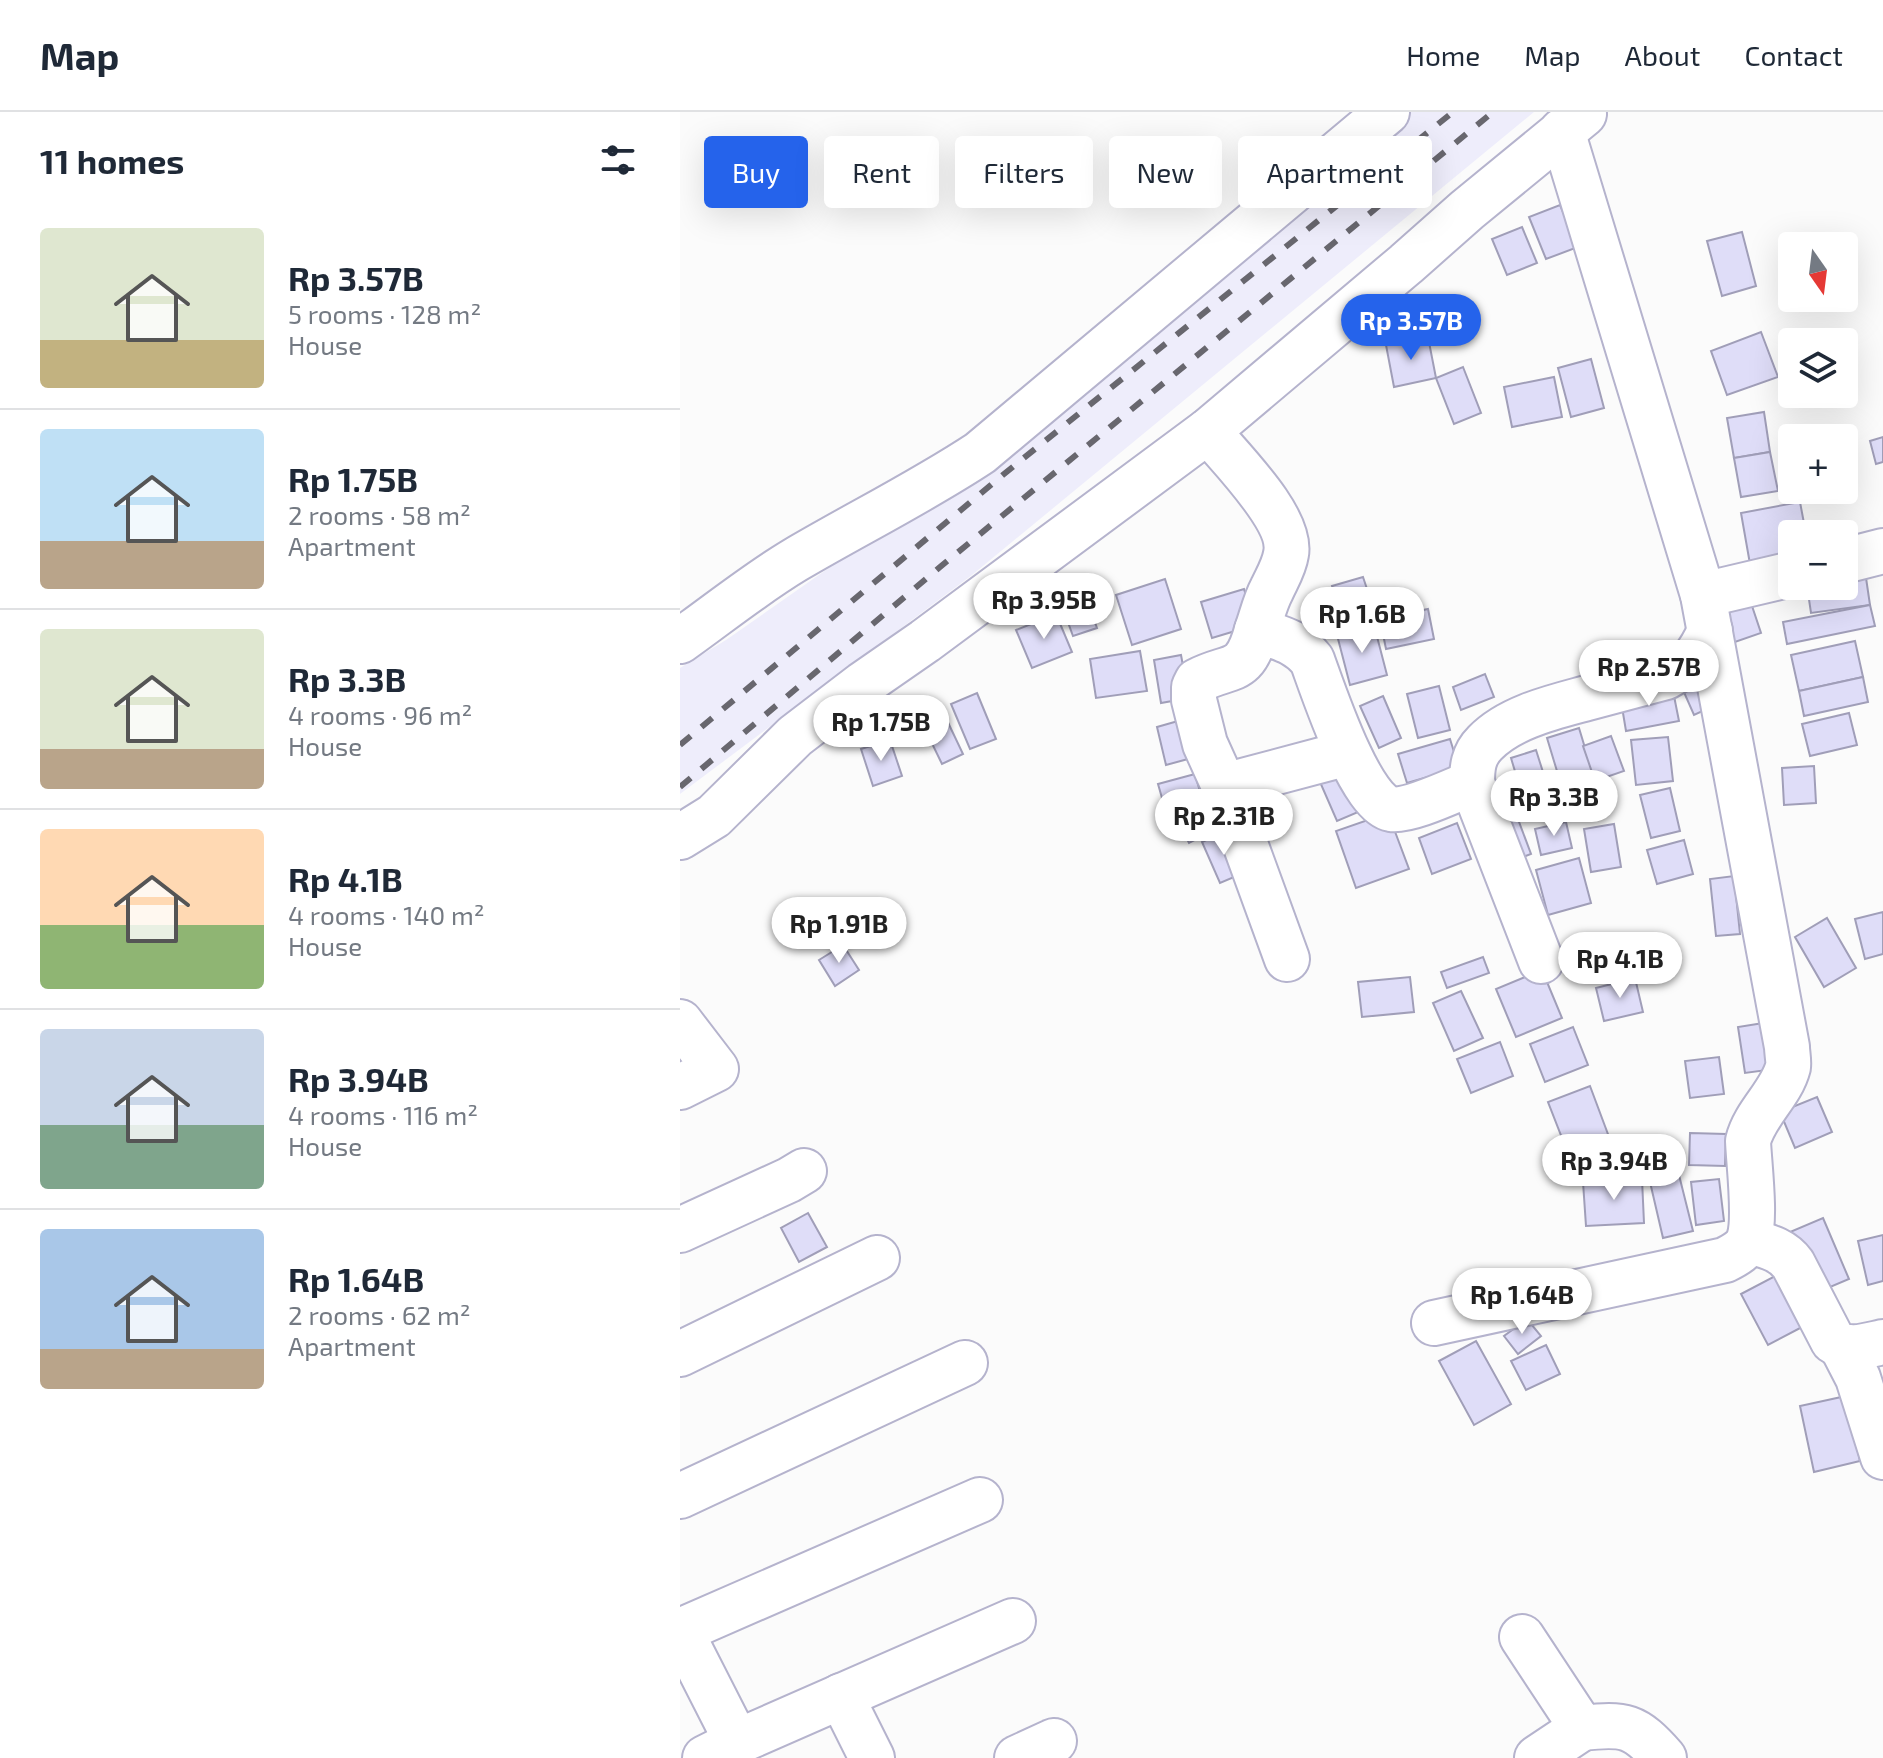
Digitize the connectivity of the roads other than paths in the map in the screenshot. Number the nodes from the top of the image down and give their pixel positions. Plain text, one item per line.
1 (1387, 112) edge
2 (1574, 122) edge
3 (1208, 431) junction
4 (1883, 551) edge
5 (1858, 557) edge
6 (1778, 580) edge
7 (1706, 613) junction
8 (1257, 630) junction
9 (680, 641) edge
10 (1348, 753) junction
11 (1472, 783) junction
12 (1224, 786) junction
13 (680, 837) edge
14 (1287, 959) dead end
15 (1541, 961) dead end
16 (680, 1022) edge
17 (680, 1087) edge
18 (804, 1171) dead end
19 (680, 1230) edge
20 (1749, 1241) junction
21 (877, 1258) dead end
22 (1434, 1323) dead end
23 (1862, 1345) edge
24 (680, 1354) edge
25 (965, 1363) dead end
26 (1883, 1457) edge
27 (680, 1496) edge
28 (980, 1500) dead end
29 (1013, 1621) dead end
30 (680, 1630) edge
31 (1522, 1637) dead end
32 (841, 1696) junction
33 (1582, 1728) junction
34 (722, 1752) edge
35 (872, 1758) edge
36 (1537, 1758) edge
37 (1664, 1758) edge

1 - 9 street
2 - 3 street
2 - 7 street
3 - 8 street
3 - 13 street
4 - 5 street
6 - 7 street
7 - 11 street
7 - 20 street
8 - 10 street
8 - 12 street
10 - 11 street
10 - 12 street
11 - 15 street
12 - 14 street
16 - 17 street
18 - 19 street
20 - 22 street
20 - 23 street
21 - 24 street
23 - 26 street
25 - 27 street
28 - 30 street
29 - 32 street
30 - 34 street
31 - 33 street
32 - 34 street
32 - 35 street
33 - 36 street
33 - 37 street

